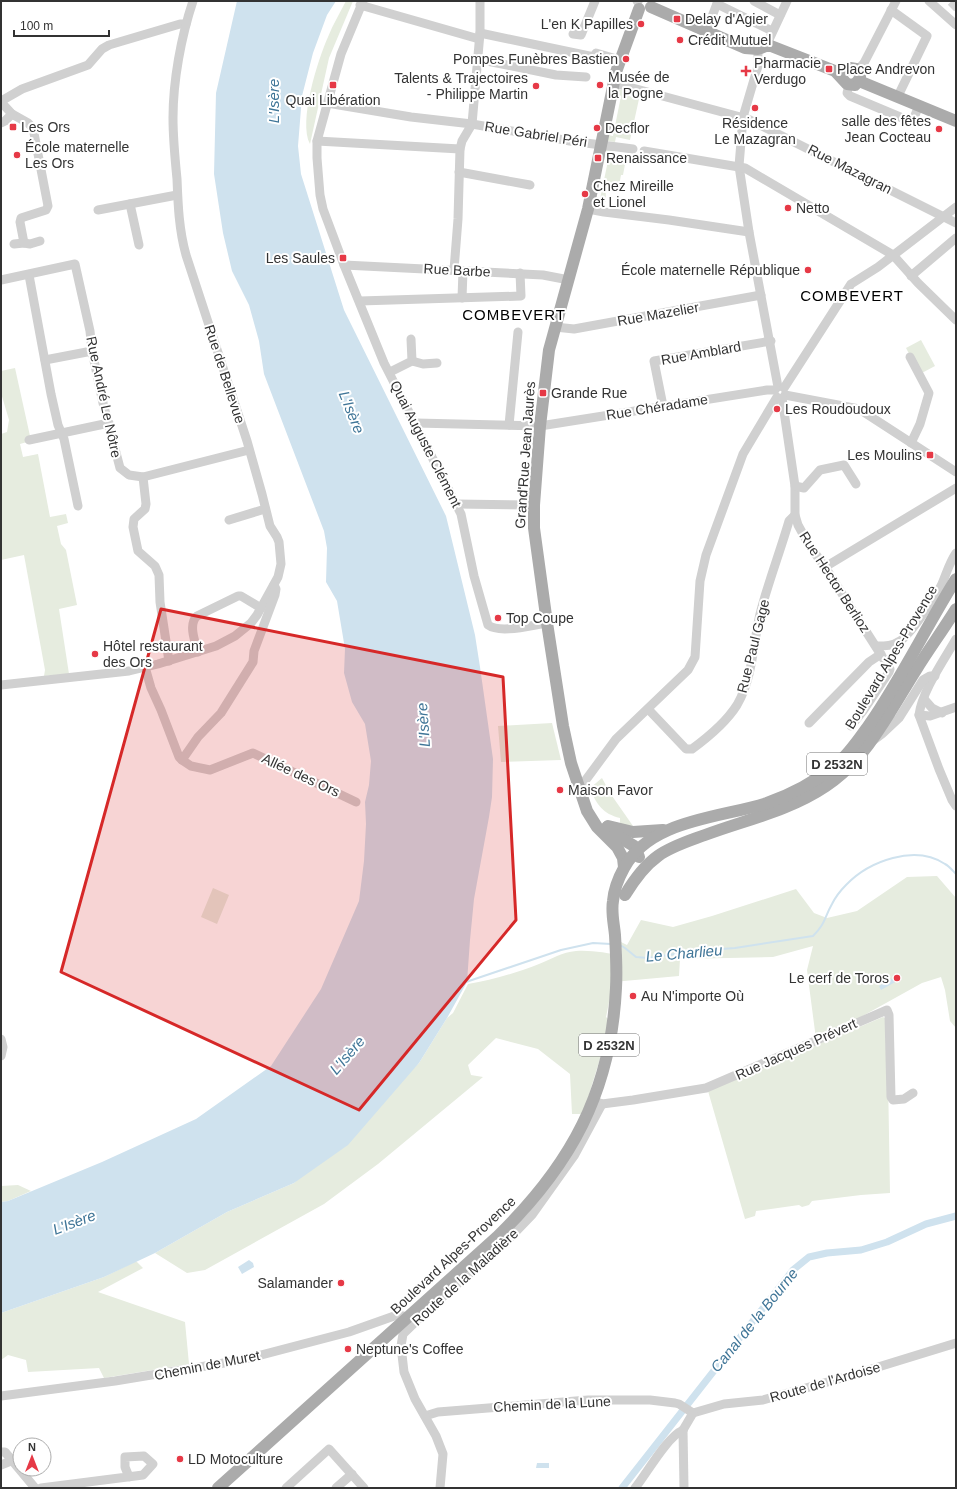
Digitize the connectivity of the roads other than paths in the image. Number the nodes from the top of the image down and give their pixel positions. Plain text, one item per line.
1 (193, 1) edge
2 (480, 1) edge
3 (595, 1) edge
4 (754, 1) edge
5 (787, 1) edge
6 (896, 1) edge
7 (930, 1) edge
8 (718, 2) edge
9 (362, 3) edge
10 (642, 3) edge
11 (891, 10) junction
12 (780, 15) junction
13 (186, 24) junction
14 (956, 25) edge
15 (772, 31) junction
16 (706, 32) junction
17 (573, 34) dead end
18 (479, 36) junction
19 (762, 47) junction
20 (477, 59) junction
21 (620, 60) junction
22 (848, 76) junction
23 (586, 77) dead end
24 (614, 84) junction
25 (898, 96) junction
26 (1, 101) edge
27 (328, 103) junction
28 (919, 106) junction
29 (12, 114) junction
30 (743, 117) junction
31 (956, 120) edge
32 (1, 123) edge
33 (472, 124) junction
34 (317, 141) junction
35 (601, 144) junction
36 (460, 149) junction
37 (632, 149) dead end
38 (644, 151) dead end
39 (739, 166) junction
40 (459, 172) junction
41 (530, 185) dead end
42 (177, 195) junction
43 (130, 204) junction
44 (956, 208) edge
45 (588, 209) junction
46 (98, 210) dead end
47 (944, 216) junction
48 (956, 222) edge
49 (749, 232) junction
50 (956, 238) edge
51 (40, 241) dead end
52 (24, 243) junction
53 (14, 244) dead end
54 (139, 245) dead end
55 (893, 255) junction
56 (344, 265) junction
57 (458, 270) junction
58 (520, 273) junction
59 (29, 274) junction
60 (911, 276) junction
61 (1, 280) edge
62 (569, 280) junction
63 (761, 295) junction
64 (462, 298) junction
65 (360, 301) junction
66 (956, 320) edge
67 (555, 327) junction
68 (518, 332) dead end
69 (411, 339) dead end
70 (771, 341) junction
71 (92, 351) junction
72 (910, 357) dead end
73 (45, 360) junction
74 (412, 361) junction
75 (437, 363) dead end
76 (390, 372) junction
77 (780, 392) junction
78 (663, 406) junction
79 (109, 423) junction
80 (416, 423) junction
81 (509, 425) junction
82 (540, 426) junction
83 (61, 432) junction
84 (29, 440) dead end
85 (911, 443) junction
86 (249, 450) junction
87 (956, 472) edge
88 (143, 478) junction
89 (856, 484) dead end
90 (796, 486) junction
91 (956, 488) edge
92 (456, 504) junction
93 (534, 505) junction
94 (78, 506) dead end
95 (265, 509) junction
96 (795, 516) junction
97 (229, 520) dead end
98 (956, 552) edge
99 (825, 567) junction
100 (956, 579) edge
101 (274, 585) junction
102 (261, 608) junction
103 (956, 609) edge
104 (547, 623) junction
105 (956, 640) edge
106 (878, 650) junction
107 (198, 652) junction
108 (169, 660) junction
109 (145, 667) junction
110 (936, 674) junction
111 (1, 685) edge
112 (924, 699) junction
113 (956, 707) edge
114 (648, 709) junction
115 (942, 712) junction
116 (919, 715) junction
117 (809, 723) dead end
118 (851, 726) dead end
119 (870, 743) junction
120 (182, 760) junction
121 (579, 789) junction
122 (356, 802) dead end
123 (956, 806) edge
124 (603, 824) junction
125 (672, 828) junction
126 (637, 851) junction
127 (624, 867) junction
128 (626, 895) junction
129 (615, 937) junction
130 (1, 1039) edge
131 (1, 1056) edge
132 (913, 1093) dead end
133 (598, 1102) junction
134 (407, 1319) junction
135 (956, 1343) edge
136 (1, 1396) edge
137 (693, 1413) junction
138 (425, 1416) junction
139 (683, 1430) junction
140 (1, 1452) edge
141 (11, 1461) junction
142 (1, 1465) edge
143 (352, 1474) junction
144 (129, 1477) dead end
145 (36, 1488) edge
146 (41, 1488) edge
147 (218, 1488) edge
148 (286, 1488) edge
149 (336, 1488) edge
150 (364, 1488) edge
151 (440, 1488) edge
152 (635, 1488) edge
153 (684, 1488) edge

1 - 13 street, Rue de Bellevue
2 - 18 street
3 - 17 street
4 - 12 street
5 - 12 street
6 - 11 street
7 - 14 street
8 - 15 street
8 - 16 street
9 - 18 street
9 - 27 street, Quai Auguste Clément
10 - 16 main road
10 - 21 main road, Grand'Rue Jean Jaurès
11 - 22 street
11 - 25 street
12 - 15 street
13 - 26 street
13 - 42 street, Rue de Bellevue
15 - 19 street
16 - 19 main road
18 - 20 street
18 - 21 street
19 - 22 main road
19 - 30 street, Rue Hector Berlioz
20 - 23 street
20 - 33 street
21 - 24 main road, Grand'Rue Jean Jaurès
22 - 25 main road
22 - 28 street
24 - 30 street, Rue Mazagran
24 - 35 main road, Grand'Rue Jean Jaurès
25 - 28 main road
26 - 29 street
27 - 33 street, Rue Gabriel Péri
27 - 34 street, Quai Auguste Clément
28 - 31 main road
29 - 32 street
29 - 52 street
30 - 39 street, Rue Hector Berlioz
30 - 47 street, Rue Mazagran
33 - 35 street, Rue Gabriel Péri
33 - 36 street
34 - 36 street
34 - 56 street, Quai Auguste Clément
35 - 37 street, Rue Gabriel Péri
35 - 45 main road, Grand'Rue Jean Jaurès
36 - 40 street
38 - 39 street
39 - 49 street, Rue Hector Berlioz
39 - 55 street
40 - 41 street
40 - 57 street
42 - 43 street
42 - 86 street, Rue de Bellevue
43 - 46 street
43 - 54 street
44 - 47 street
45 - 49 street
45 - 62 main road, Grand'Rue Jean Jaurès
47 - 48 street, Rue Mazagran
47 - 55 street
49 - 63 street, Rue Hector Berlioz
50 - 60 street
51 - 52 street
52 - 53 street
55 - 60 street
55 - 77 street
56 - 57 street, Rue Barbe
56 - 65 street, Quai Auguste Clément
57 - 58 street, Rue Barbe
57 - 64 street
58 - 62 street, Rue Barbe
58 - 64 street
59 - 61 street
59 - 71 street, Rue André Le Nôtre
59 - 73 street
60 - 66 street
62 - 67 main road, Grand'Rue Jean Jaurès
63 - 67 street, Rue Mazelier
63 - 70 street, Rue Hector Berlioz
64 - 65 street
65 - 76 street, Quai Auguste Clément
67 - 82 main road, Grand'Rue Jean Jaurès
68 - 81 street
69 - 74 street
70 - 77 street, Rue Hector Berlioz
70 - 78 street, Rue Amblard
71 - 73 street
71 - 79 street, Rue André Le Nôtre
72 - 85 street
73 - 83 street
74 - 75 street
74 - 76 street
76 - 80 street, Quai Auguste Clément
77 - 78 street, Rue Chéradame
77 - 85 street, Rue Chéradame
77 - 90 street, Rue Hector Berlioz
77 - 114 street
78 - 82 street, Rue Chéradame
79 - 83 street
79 - 88 street, Rue André Le Nôtre
80 - 81 street, Rue Chéradame
80 - 92 street, Quai Auguste Clément
81 - 82 street, Rue Chéradame
82 - 93 main road, Grand'Rue Jean Jaurès
83 - 84 street
83 - 94 street
85 - 87 street, Rue Chéradame
86 - 88 street
86 - 95 street, Rue de Bellevue
88 - 108 street
89 - 90 street
90 - 96 street, Rue Hector Berlioz
91 - 99 street
92 - 93 street
92 - 104 street, Quai Auguste Clément
93 - 104 main road, Grand'Rue Jean Jaurès
95 - 97 street
95 - 101 street, Rue de Bellevue
96 - 99 street, Rue Hector Berlioz
96 - 114 street, Rue Paul Gage
98 - 106 street
99 - 106 street, Rue Hector Berlioz
100 - 125 main road, Boulevard Alpes-Provence / D 2532N
101 - 102 street, Rue de Bellevue
101 - 120 street
102 - 107 street, Rue de Bellevue
102 - 107 street
103 - 119 main road, Boulevard Alpes-Provence / D 2532N
104 - 121 main road, Grand'Rue Jean Jaurès
105 - 110 street
106 - 117 street
106 - 118 street, Rue Hector Berlioz
107 - 108 street, Rue de Bellevue
108 - 109 street, Rue de Bellevue
109 - 111 street, Rue de Bellevue
109 - 120 street
110 - 112 street
110 - 119 street
112 - 115 street
112 - 116 street
113 - 115 street
114 - 121 street
115 - 116 street
116 - 123 street
119 - 128 main road, Boulevard Alpes-Provence / D 2532N
120 - 122 street, Allée des Ors
121 - 124 main road
121 - 127 main road
124 - 125 main road
124 - 126 main road
125 - 126 main road, Boulevard Alpes-Provence / D 2532N
126 - 127 main road, D 2532N
126 - 128 main road, D 2532N
127 - 129 main road, D 2532N
128 - 129 main road, D 2532N
129 - 133 main road, Boulevard Alpes-Provence / D 2532N
130 - 131 street
132 - 133 street, Rue Jacques Prévert
133 - 134 main road, Boulevard Alpes-Provence / D 2532N
133 - 138 street, Route de la Maladière
134 - 136 street, Chemin de Muret
134 - 147 main road, Boulevard Alpes-Provence / D 2532N
135 - 137 street, Route de l'Ardoise
137 - 138 street, Chemin de la Lune
137 - 139 street
138 - 151 street, Route de la Maladière
139 - 152 street
139 - 153 street
140 - 141 street
141 - 142 street
141 - 145 street
143 - 148 street
143 - 149 street
143 - 150 street
144 - 146 street

